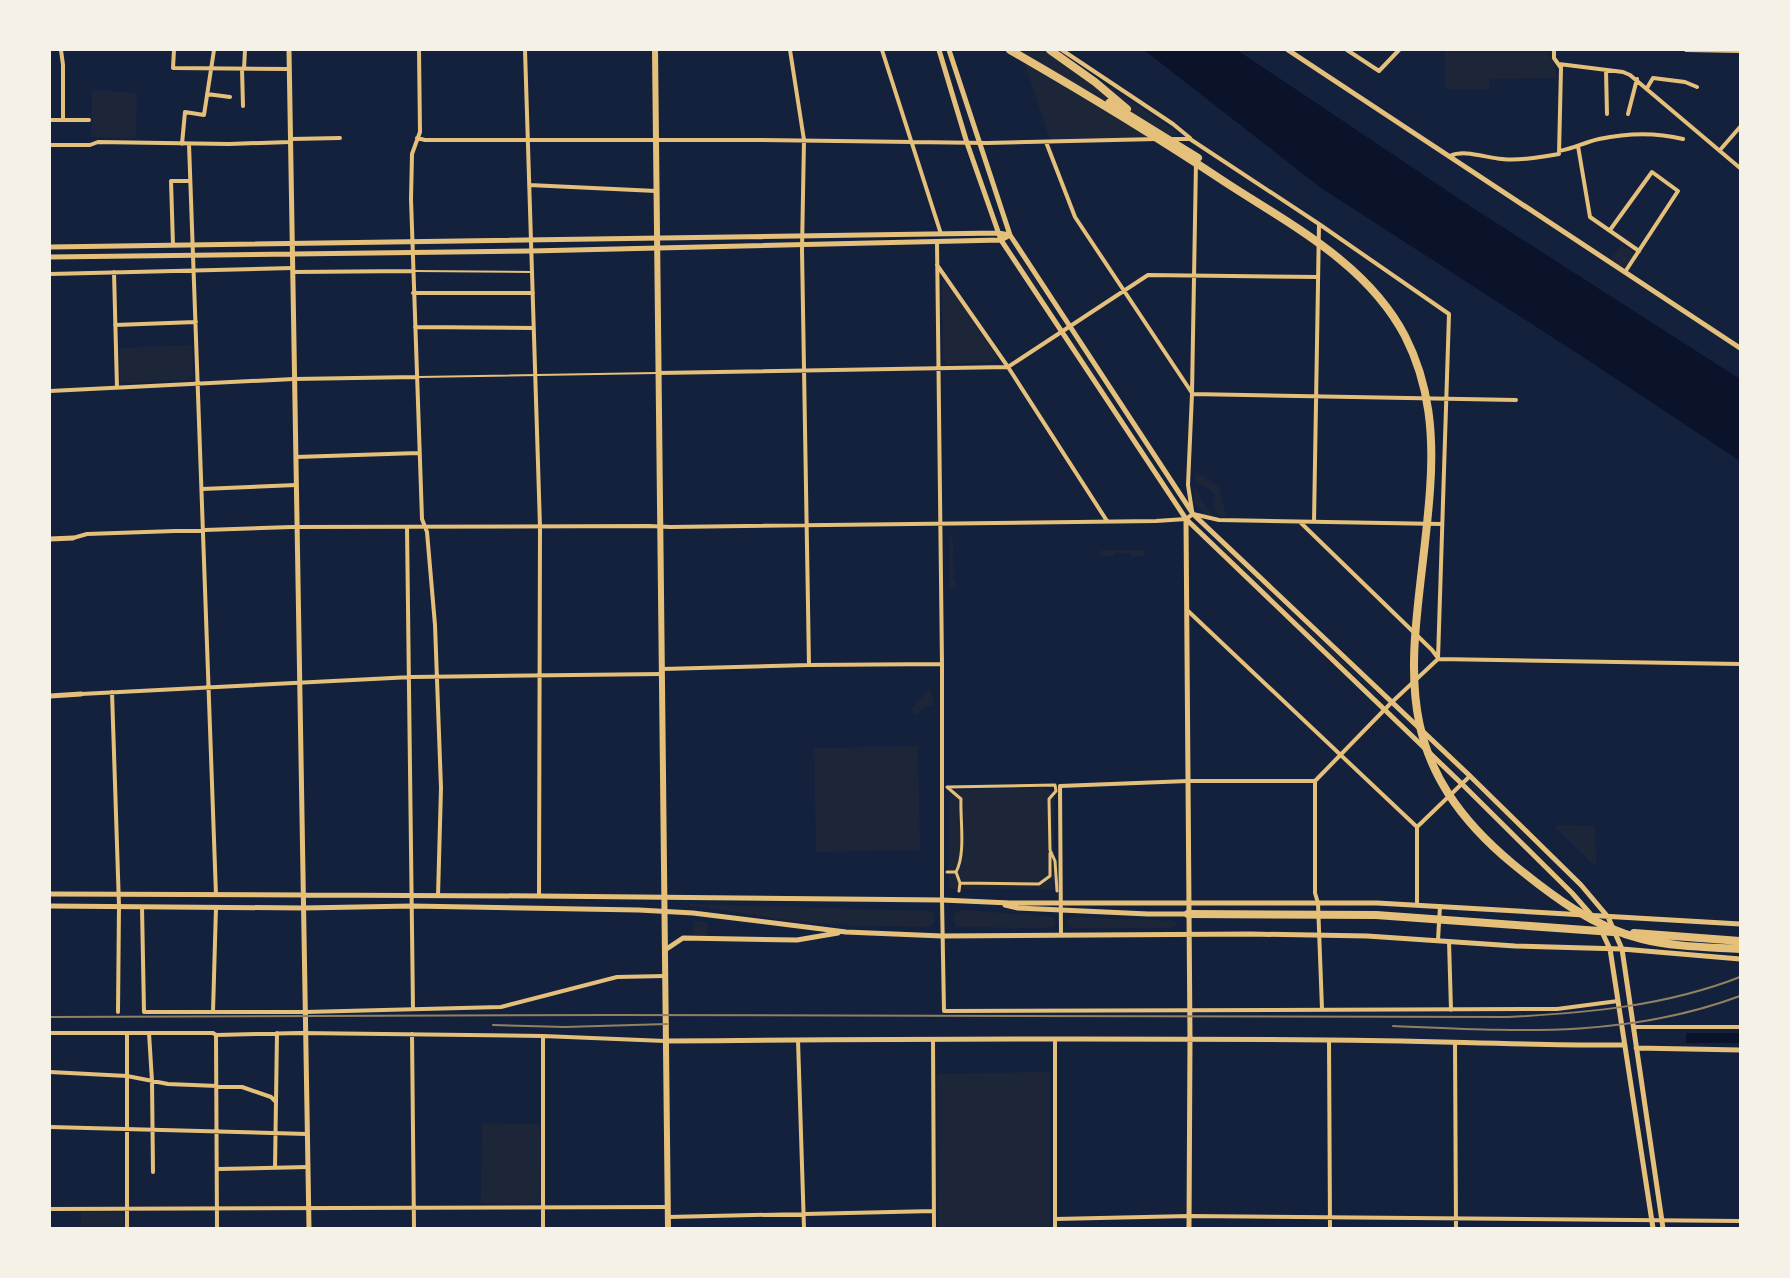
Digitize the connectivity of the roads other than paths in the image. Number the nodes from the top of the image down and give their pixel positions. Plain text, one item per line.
1 (61, 50) edge
2 (174, 50) edge
3 (214, 50) edge
4 (245, 50) edge
5 (289, 50) edge
6 (419, 50) edge
7 (525, 50) edge
8 (655, 50) edge
9 (790, 50) edge
10 (882, 50) edge
11 (939, 50) edge
12 (949, 50) edge
13 (1013, 50) edge
14 (1050, 50) edge
15 (1062, 50) edge
16 (1288, 50) edge
17 (1347, 50) edge
18 (1399, 50) edge
19 (1554, 50) edge
20 (1686, 50) edge
21 (1740, 51) edge
22 (1559, 64) junction
23 (210, 68) junction
24 (243, 69) junction
25 (289, 69) junction
26 (1606, 70) junction
27 (1637, 79) junction
28 (1697, 87) dead end
29 (1647, 88) junction
30 (207, 94) junction
31 (230, 96) dead end
32 (243, 106) dead end
33 (1607, 114) dead end
34 (1628, 114) dead end
35 (50, 120) edge
36 (63, 120) junction
37 (89, 120) dead end
38 (1740, 127) edge
39 (1160, 134) junction
40 (340, 138) dead end
41 (417, 138) junction
42 (1190, 139) junction
43 (1683, 139) dead end
44 (527, 140) junction
45 (656, 140) junction
46 (804, 140) junction
47 (290, 141) junction
48 (911, 142) junction
49 (1047, 142) junction
50 (967, 143) junction
51 (979, 143) junction
52 (1196, 143) junction
53 (182, 144) junction
54 (189, 144) junction
55 (50, 145) edge
56 (1578, 146) junction
57 (1720, 150) junction
58 (1559, 151) junction
59 (1450, 156) junction
60 (1740, 168) edge
61 (190, 181) junction
62 (529, 185) junction
63 (656, 191) junction
64 (1319, 224) junction
65 (1296, 229) junction
66 (1610, 230) junction
67 (998, 232) junction
68 (941, 234) junction
69 (802, 235) junction
70 (1010, 235) junction
71 (531, 238) junction
72 (657, 238) junction
73 (1001, 240) junction
74 (937, 241) junction
75 (413, 242) junction
76 (802, 243) junction
77 (292, 244) junction
78 (173, 246) junction
79 (192, 246) junction
80 (50, 247) edge
81 (657, 247) junction
82 (531, 250) junction
83 (1639, 251) junction
84 (412, 252) junction
85 (292, 255) junction
86 (193, 256) junction
87 (50, 257) edge
88 (937, 265) junction
89 (292, 270) junction
90 (194, 271) junction
91 (412, 271) junction
92 (114, 272) junction
93 (532, 272) junction
94 (1625, 272) junction
95 (50, 274) edge
96 (1193, 275) junction
97 (1318, 277) junction
98 (1123, 290) junction
99 (413, 292) junction
100 (533, 293) junction
101 (196, 322) junction
102 (115, 325) junction
103 (414, 327) junction
104 (1069, 327) junction
105 (534, 328) junction
106 (1062, 332) junction
107 (1740, 348) edge
108 (1008, 367) junction
109 (939, 369) junction
110 (804, 370) junction
111 (658, 373) junction
112 (535, 376) junction
113 (416, 377) junction
114 (294, 379) junction
115 (198, 384) junction
116 (117, 388) junction
117 (50, 391) edge
118 (1192, 394) junction
119 (1316, 397) junction
120 (1445, 400) junction
121 (1516, 400) dead end
122 (418, 453) junction
123 (296, 457) junction
124 (296, 485) junction
125 (202, 489) junction
126 (1192, 514) junction
127 (1186, 519) junction
128 (1107, 521) junction
129 (1300, 522) junction
130 (1314, 522) junction
131 (1441, 524) junction
132 (940, 525) junction
133 (660, 526) junction
134 (807, 526) junction
135 (407, 527) junction
136 (424, 527) junction
137 (540, 527) junction
138 (297, 528) junction
139 (203, 529) junction
140 (73, 538) joint
141 (50, 539) edge
142 (1187, 610) junction
143 (1301, 616) junction
144 (1294, 624) junction
145 (1438, 659) junction
146 (942, 664) junction
147 (1740, 664) edge
148 (809, 665) junction
149 (662, 672) junction
150 (539, 675) junction
151 (436, 677) junction
152 (409, 679) junction
153 (300, 682) junction
154 (209, 686) junction
155 (112, 692) junction
156 (81, 693) joint
157 (50, 696) edge
158 (1392, 702) junction
159 (1384, 710) junction
160 (1341, 756) junction
161 (1470, 776) junction
162 (1188, 781) junction
163 (1315, 781) junction
164 (1462, 784) junction
165 (1417, 827) junction
166 (1533, 838) junction
167 (1525, 845) junction
168 (1050, 850) junction
169 (947, 872) dead end
170 (956, 872) junction
171 (960, 884) junction
172 (959, 891) dead end
173 (1057, 891) dead end
174 (50, 894) edge
175 (119, 895) junction
176 (216, 895) junction
177 (303, 896) junction
178 (411, 896) junction
179 (539, 896) junction
180 (438, 897) junction
181 (665, 898) junction
182 (942, 900) junction
183 (1318, 903) junction
184 (1188, 904) junction
185 (1418, 905) junction
186 (50, 906) edge
187 (119, 906) junction
188 (142, 906) junction
189 (412, 906) junction
190 (1440, 906) junction
191 (216, 907) junction
192 (1061, 907) junction
193 (303, 908) junction
194 (664, 911) junction
195 (1188, 914) junction
196 (1592, 916) junction
197 (1608, 917) junction
198 (1740, 924) edge
199 (846, 932) junction
200 (1062, 934) junction
201 (1189, 935) junction
202 (1319, 935) junction
203 (942, 936) junction
204 (1438, 940) junction
205 (1449, 941) junction
206 (1740, 941) edge
207 (1610, 949) junction
208 (1740, 949) edge
209 (665, 950) junction
210 (1622, 950) junction
211 (1740, 959) edge
212 (665, 976) junction
213 (1618, 1001) junction
214 (413, 1009) junction
215 (1322, 1009) junction
216 (1190, 1010) junction
217 (1451, 1010) junction
218 (213, 1011) junction
219 (118, 1012) dead end
220 (305, 1012) junction
221 (1634, 1027) junction
222 (1740, 1027) edge
223 (50, 1033) edge
224 (128, 1033) junction
225 (148, 1033) junction
226 (277, 1033) junction
227 (306, 1034) junction
228 (412, 1034) junction
229 (216, 1035) junction
230 (543, 1036) junction
231 (933, 1039) junction
232 (1055, 1039) junction
233 (1190, 1039) junction
234 (798, 1040) junction
235 (1329, 1040) junction
236 (666, 1041) junction
237 (1455, 1043) junction
238 (1625, 1045) junction
239 (1636, 1048) junction
240 (1740, 1050) edge
241 (50, 1072) edge
242 (127, 1076) junction
243 (152, 1081) junction
244 (1642, 1084) junction
245 (1631, 1086) junction
246 (218, 1087) junction
247 (276, 1102) junction
248 (50, 1127) edge
249 (127, 1129) junction
250 (153, 1129) junction
251 (218, 1131) junction
252 (275, 1133) junction
253 (307, 1134) junction
254 (1652, 1153) junction
255 (1641, 1154) junction
256 (308, 1167) junction
257 (275, 1168) junction
258 (218, 1169) junction
259 (153, 1172) dead end
260 (414, 1207) junction
261 (543, 1207) junction
262 (668, 1207) junction
263 (126, 1208) junction
264 (217, 1208) junction
265 (308, 1208) junction
266 (50, 1209) edge
267 (934, 1211) junction
268 (804, 1214) junction
269 (1189, 1216) junction
270 (668, 1217) junction
271 (1330, 1218) junction
272 (1456, 1218) junction
273 (1055, 1219) junction
274 (1652, 1221) junction
275 (1662, 1221) junction
276 (1740, 1221) edge
277 (127, 1228) edge
278 (217, 1228) edge
279 (309, 1228) edge
280 (414, 1228) edge
281 (543, 1228) edge
282 (668, 1228) edge
283 (804, 1228) edge
284 (934, 1228) edge
285 (1056, 1228) edge
286 (1189, 1228) edge
287 (1330, 1228) edge
288 (1456, 1228) edge
289 (1653, 1228) edge
290 (1663, 1228) edge

1 - 36 street
2 - 23 street
3 - 23 street
4 - 24 street
5 - 25 street
6 - 41 street
7 - 44 street
8 - 45 main road
9 - 46 street
10 - 48 street
11 - 50 street
12 - 51 street
13 - 39 highway
13 - 65 highway
14 - 39 highway
15 - 42 street
16 - 59 street
17 - 18 street
19 - 22 street
20 - 21 street
22 - 26 street
22 - 58 street
23 - 24 street
23 - 30 street
24 - 25 street
24 - 32 street
25 - 47 street
26 - 27 street
26 - 33 street
27 - 29 street
27 - 34 street
28 - 29 street
29 - 57 street
30 - 31 street
30 - 53 street
35 - 36 street
36 - 37 street
38 - 57 street
39 - 65 highway
40 - 47 street
41 - 44 street
41 - 75 street
42 - 49 street
42 - 52 street
43 - 56 street
44 - 45 street
44 - 62 street
45 - 46 street
45 - 63 main road
46 - 48 street
46 - 69 street
47 - 54 street
47 - 77 street
48 - 50 street
48 - 68 street
49 - 51 street
49 - 98 street
50 - 51 street
50 - 67 street
51 - 70 street
52 - 64 street
52 - 96 street
53 - 54 street
53 - 55 street
54 - 61 street
56 - 58 street
56 - 66 street
57 - 60 street
58 - 59 street
59 - 94 street
61 - 78 street
61 - 79 street
62 - 63 street
62 - 71 street
63 - 72 main road
64 - 97 street
64 - 120 street
65 - 208 highway
66 - 83 street
66 - 83 street
67 - 68 street
67 - 70 street
67 - 73 street
68 - 69 street
69 - 72 street
69 - 76 street
70 - 73 street
70 - 104 street
71 - 72 street
71 - 75 street
71 - 82 street
72 - 81 main road
73 - 74 street
73 - 106 street
74 - 76 street
74 - 88 street
75 - 77 street
75 - 84 street
76 - 81 street
76 - 110 street
77 - 79 street
77 - 85 street
78 - 79 street
78 - 80 street
79 - 86 street
81 - 82 street
81 - 111 main road
82 - 84 street
82 - 93 street
83 - 94 street
84 - 85 street
84 - 91 street
85 - 86 street
85 - 89 street
86 - 87 street
86 - 90 street
88 - 108 street
88 - 109 street
89 - 90 street
89 - 91 street
89 - 114 street
90 - 92 street
90 - 101 street
91 - 93 lane
91 - 99 street
92 - 95 street
92 - 102 street
93 - 100 street
94 - 107 street
96 - 97 street
96 - 98 street
96 - 118 street
97 - 119 street
98 - 104 street
98 - 118 street
99 - 100 street
99 - 103 street
100 - 105 street
101 - 102 street
101 - 115 street
102 - 116 street
103 - 105 street
103 - 113 street
104 - 106 street
104 - 126 street
105 - 112 street
106 - 108 street
106 - 127 street
108 - 109 street
108 - 128 street
109 - 110 street
109 - 132 street
110 - 111 street
110 - 134 street
111 - 112 lane
111 - 133 main road
112 - 113 lane
112 - 137 street
113 - 114 street
113 - 122 street
114 - 115 street
114 - 123 street
115 - 116 street
115 - 125 street
116 - 117 street
118 - 119 street
118 - 126 street
119 - 120 street
119 - 130 street
120 - 121 street
120 - 131 street
122 - 123 street
122 - 136 street
123 - 124 street
124 - 125 street
124 - 138 street
125 - 139 street
126 - 127 street
126 - 129 street
126 - 143 street
127 - 128 street
127 - 142 street
127 - 144 street
128 - 132 street
129 - 130 street
129 - 145 street
130 - 131 street
131 - 145 street
132 - 134 street
132 - 146 street
133 - 134 street
133 - 137 street
133 - 149 main road
134 - 148 street
135 - 136 street
135 - 138 street
135 - 152 street
136 - 137 street
136 - 151 street
137 - 150 street
138 - 139 street
138 - 153 street
139 - 140 street
139 - 154 street
140 - 141 street
142 - 160 street
142 - 162 street
143 - 144 street
143 - 158 street
144 - 159 street
145 - 147 street
145 - 158 street
146 - 148 street
146 - 182 street
148 - 149 street
149 - 150 street
149 - 181 main road
150 - 151 street
150 - 179 street
151 - 152 street
151 - 180 street
152 - 153 street
152 - 178 street
153 - 154 street
153 - 177 street
154 - 155 street
154 - 176 street
155 - 156 street
155 - 175 street
156 - 157 street
158 - 159 street
158 - 161 street
159 - 160 street
159 - 164 street
160 - 163 street
160 - 165 street
161 - 164 street
161 - 166 street
162 - 163 street
162 - 184 street
162 - 192 street
163 - 183 street
164 - 165 street
164 - 167 street
165 - 185 street
166 - 167 street
166 - 197 street
167 - 196 street
168 - 170 street
168 - 171 street
168 - 173 street
169 - 170 street
170 - 171 street
171 - 172 street
174 - 175 street
175 - 176 street
175 - 187 street
176 - 177 street
177 - 178 street
177 - 193 street
178 - 180 street
178 - 189 street
179 - 180 street
179 - 181 street
181 - 182 street
181 - 194 main road
182 - 192 street
182 - 203 street
183 - 184 street
183 - 185 street
183 - 202 street
184 - 192 street
184 - 195 street
185 - 190 street
186 - 187 street
187 - 188 street
187 - 219 street
188 - 191 street
188 - 218 street
189 - 193 street
189 - 194 street
189 - 214 street
190 - 196 street
190 - 204 street
191 - 193 street
191 - 218 street
192 - 195 street
192 - 200 street
193 - 220 street
194 - 199 street
194 - 209 main road
195 - 201 street
195 - 206 highway
196 - 197 street
196 - 207 street
197 - 198 street
197 - 210 street
199 - 203 street
199 - 209 street
200 - 201 street
200 - 203 street
201 - 202 street
201 - 216 street
202 - 204 street
202 - 215 street
203 - 216 street
204 - 205 street
205 - 207 street
205 - 217 street
207 - 210 street
207 - 213 street
209 - 212 main road
210 - 211 street
210 - 221 street
212 - 214 street
212 - 236 main road
213 - 217 street
213 - 238 street
214 - 220 street
215 - 216 street
215 - 217 street
216 - 233 street
218 - 220 street
220 - 227 street
221 - 222 street
221 - 239 street
223 - 224 street
224 - 225 street
224 - 242 street
225 - 229 street
225 - 243 street
226 - 227 street
226 - 229 street
226 - 247 street
227 - 228 street
227 - 253 street
228 - 230 street
228 - 260 street
229 - 246 street
230 - 236 street
230 - 261 street
231 - 232 street
231 - 234 street
231 - 267 street
232 - 233 street
232 - 273 street
233 - 235 street
233 - 269 street
234 - 236 street
234 - 268 street
235 - 237 street
235 - 271 street
236 - 262 main road
237 - 238 street
237 - 272 street
238 - 245 street
239 - 240 street
239 - 244 street
241 - 242 street
242 - 243 street
242 - 249 street
243 - 246 street
243 - 250 street
244 - 245 street
244 - 254 street
245 - 255 street
246 - 247 street
246 - 251 street
247 - 252 street
248 - 249 street
249 - 250 street
249 - 263 street
250 - 251 street
250 - 259 street
251 - 252 street
251 - 258 street
252 - 253 street
252 - 257 street
253 - 256 street
254 - 255 street
254 - 275 street
255 - 274 street
256 - 257 street
256 - 265 street
257 - 258 street
258 - 264 street
260 - 261 street
260 - 265 street
260 - 280 street
261 - 262 street
261 - 281 street
262 - 270 main road
263 - 264 street
263 - 266 street
263 - 277 street
264 - 265 street
264 - 278 street
265 - 279 street
267 - 268 street
267 - 284 street
268 - 270 street
268 - 283 street
269 - 271 street
269 - 273 street
269 - 286 street
270 - 282 main road
271 - 272 street
271 - 287 street
272 - 274 street
272 - 288 street
273 - 285 street
274 - 275 street
274 - 289 street
275 - 276 street
275 - 290 street

